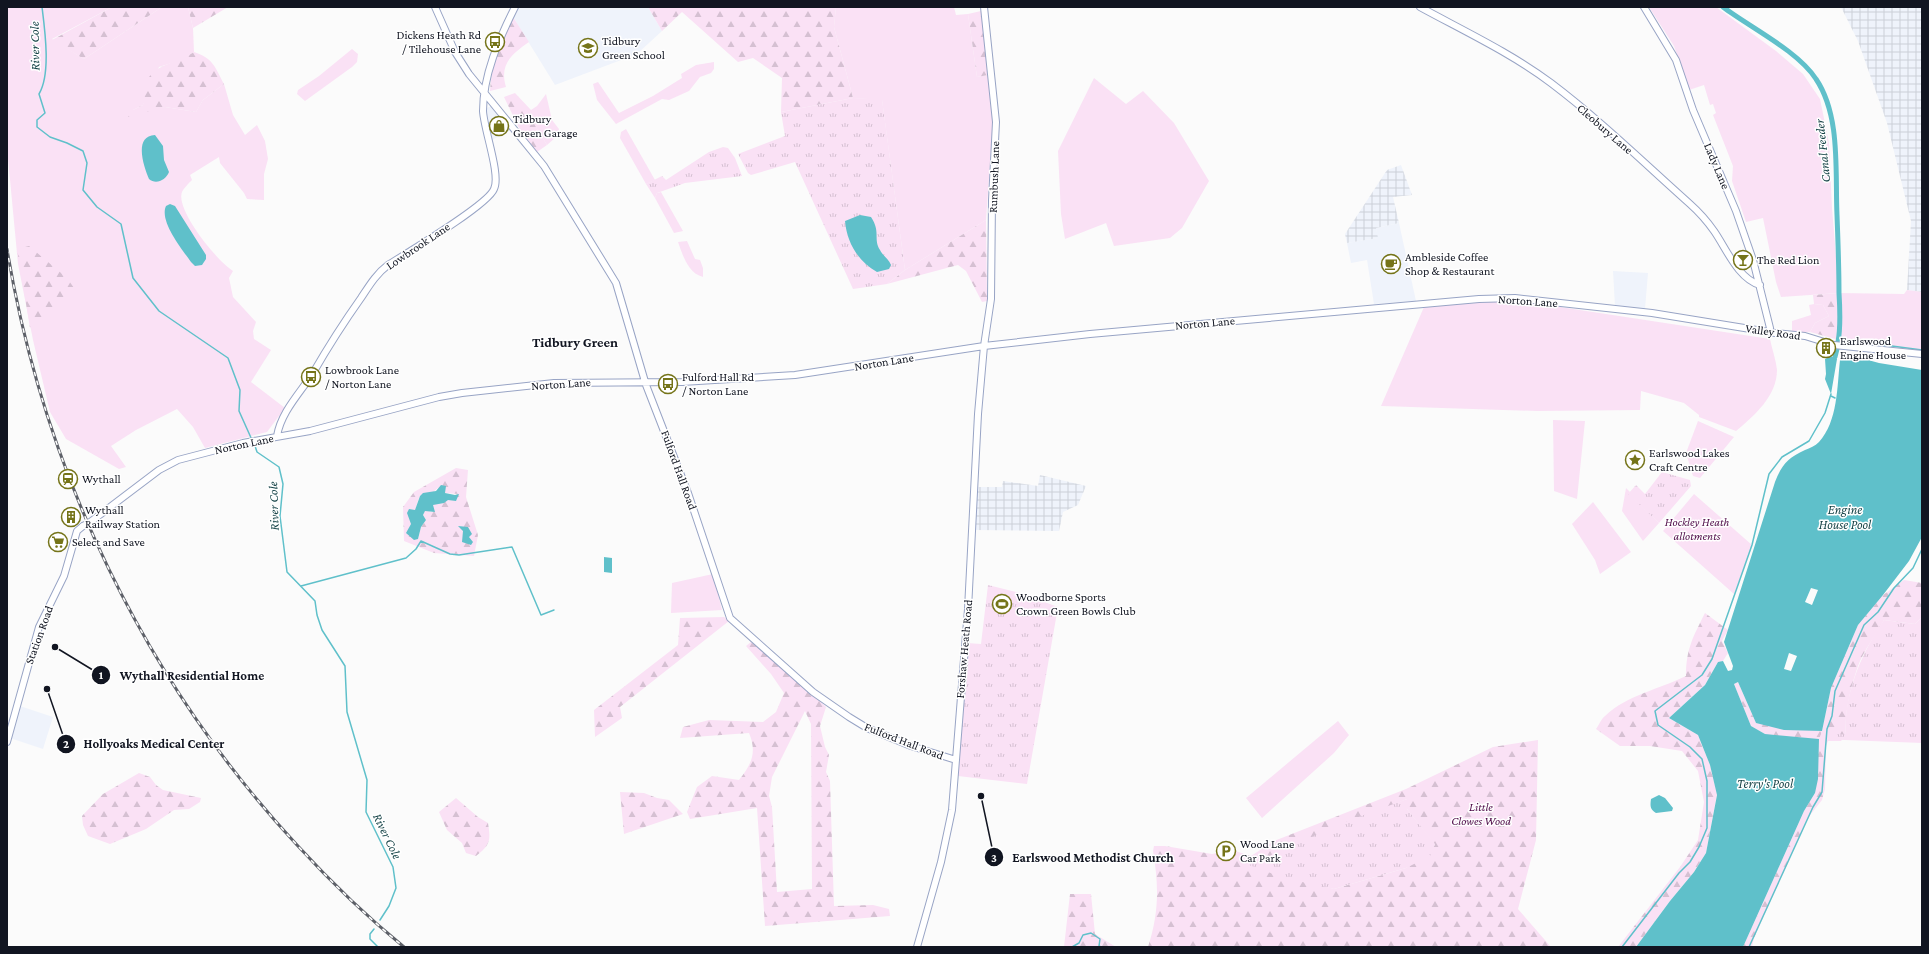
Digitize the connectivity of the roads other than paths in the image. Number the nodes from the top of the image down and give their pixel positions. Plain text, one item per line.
1 (435, 7) edge
2 (515, 7) edge
3 (984, 7) edge
4 (1420, 7) edge
5 (1644, 7) edge
6 (485, 94) junction
7 (1760, 285) junction
8 (1719, 324) joint
9 (1769, 332) junction
10 (984, 346) junction
11 (1922, 354) edge
12 (646, 382) junction
13 (277, 436) junction
14 (77, 531) joint
15 (7, 742) edge
16 (956, 760) junction
17 (916, 947) edge

1 - 6 street, Fulford Hall Road
2 - 6 street, Lowbrook Lane
3 - 10 street, Rumbush Lane
4 - 7 street, Cleobury Lane
5 - 7 street, Lady Lane
6 - 12 street, Fulford Hall Road
6 - 13 street, Lowbrook Lane
7 - 9 street, Lady Lane
8 - 9 street, Valley Road
8 - 10 street, Norton Lane
9 - 11 street, Valley Road
10 - 12 street, Norton Lane
10 - 16 street, Forshaw Heath Road
12 - 13 street, Norton Lane
12 - 16 street, Fulford Hall Road
13 - 14 street, Norton Lane
14 - 15 street, Station Road
16 - 17 street, Forshaw Heath Road

